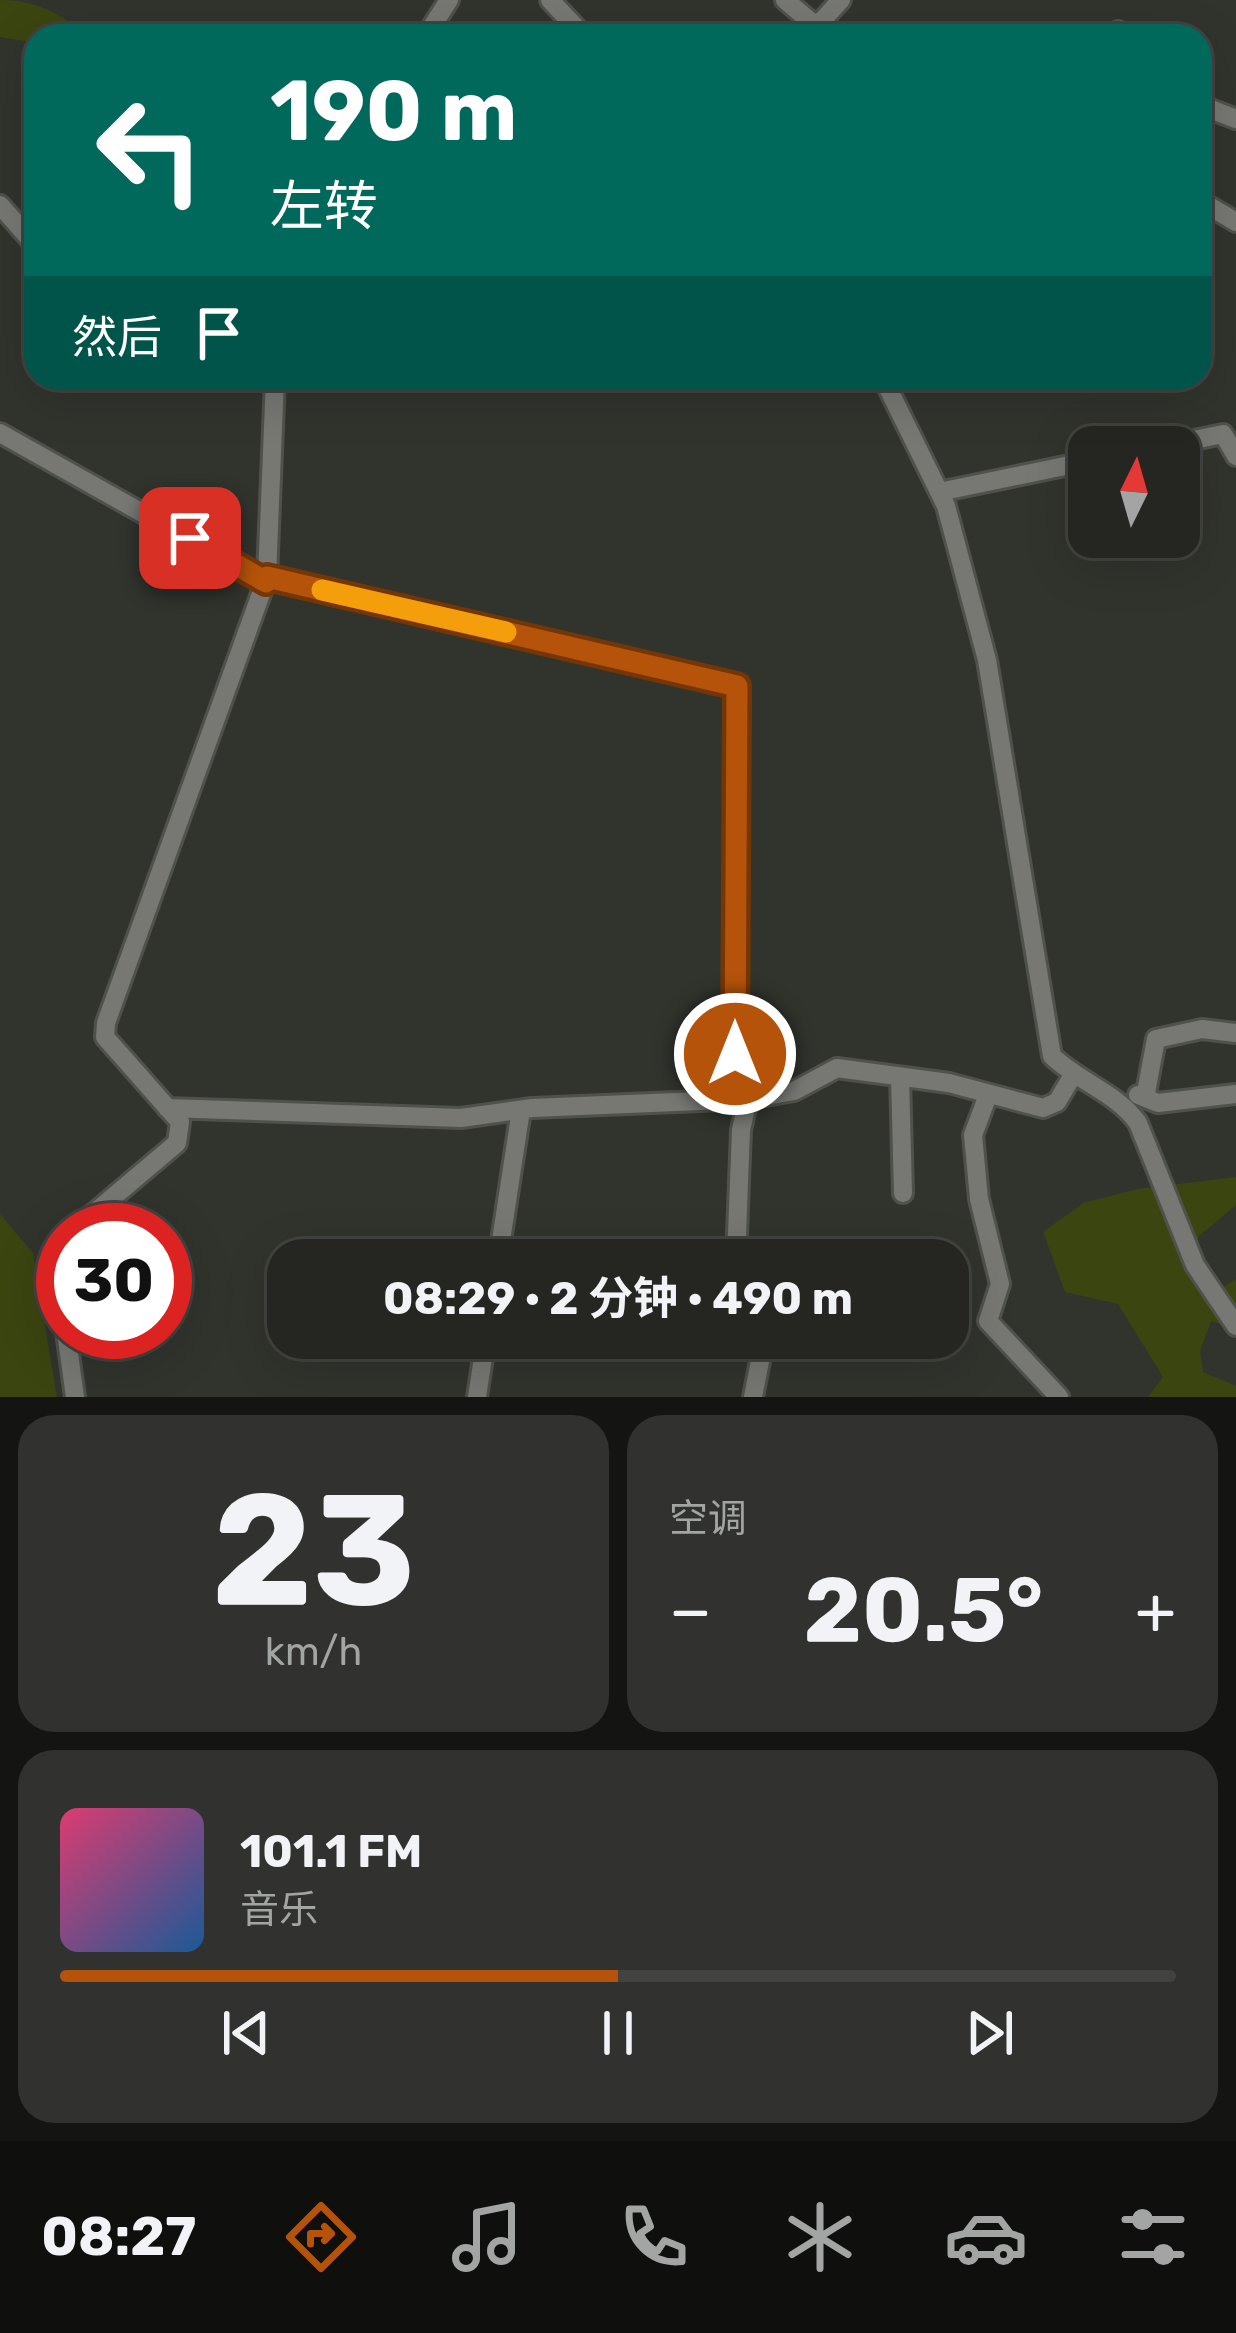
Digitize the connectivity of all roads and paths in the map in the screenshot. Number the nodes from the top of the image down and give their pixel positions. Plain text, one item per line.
1 (550, 0) edge
2 (785, 0) edge
3 (841, 0) edge
4 (573, 24) edge
5 (806, 24) edge
6 (819, 24) edge
7 (0, 206) edge
8 (24, 232) edge
9 (274, 390) edge
10 (889, 390) edge
11 (0, 433) edge
12 (1200, 439) edge
13 (1236, 456) edge
14 (1068, 465) edge
15 (939, 491) junction
16 (266, 580) junction
17 (1236, 1033) edge
18 (1073, 1075) junction
19 (900, 1077) junction
20 (1236, 1094) edge
21 (988, 1095) junction
22 (1110, 1097) junction
23 (1145, 1098) junction
24 (741, 1099) junction
25 (167, 1108) junction
26 (520, 1110) junction
27 (903, 1193) dead end
28 (106, 1203) edge
29 (501, 1239) edge
30 (737, 1239) edge
31 (1236, 1326) edge
32 (70, 1359) edge
33 (483, 1359) edge
34 (761, 1359) edge
35 (75, 1397) edge
36 (477, 1397) edge
37 (753, 1397) edge
38 (1059, 1397) edge

1 - 4 street
2 - 5 street
3 - 6 street
7 - 8 street
9 - 16 street
10 - 15 street
11 - 16 street
12 - 13 street
14 - 15 street
15 - 18 street
16 - 24 street
16 - 25 street
17 - 23 street
18 - 21 street
18 - 22 street
19 - 21 street
19 - 24 street
19 - 27 street
20 - 23 street
21 - 38 street
22 - 23 street
22 - 31 street
24 - 26 street
24 - 30 street
25 - 26 street
25 - 28 street
26 - 29 street
32 - 35 street
33 - 36 street
34 - 37 street

